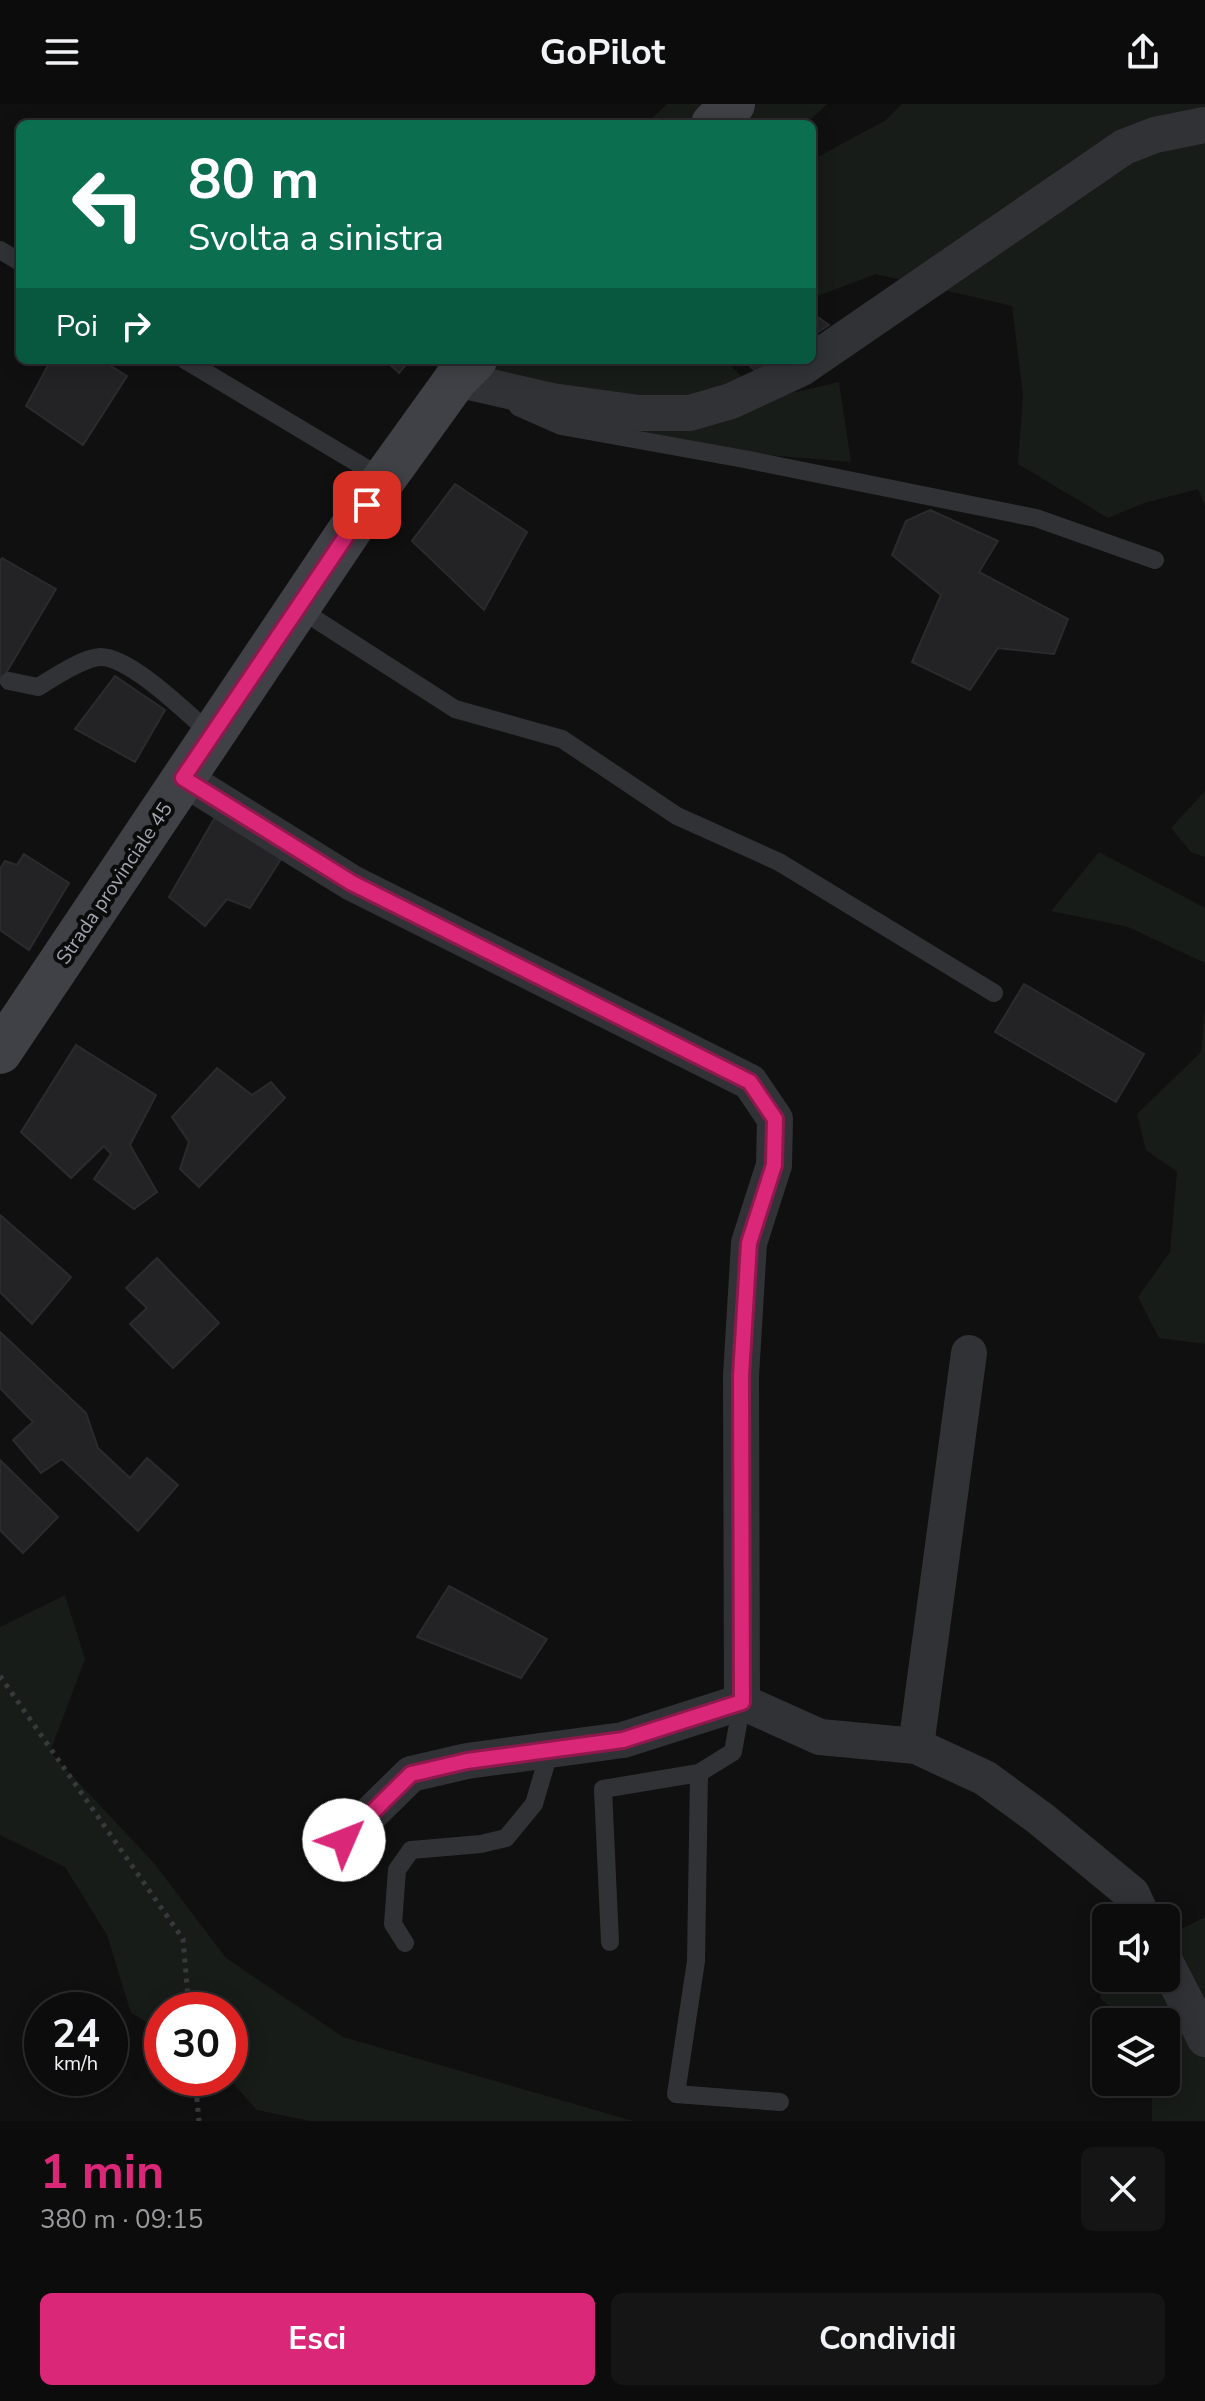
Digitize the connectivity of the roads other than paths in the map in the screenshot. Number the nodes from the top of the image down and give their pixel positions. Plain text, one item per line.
1 (733, 104) edge
2 (717, 120) edge
3 (1205, 125) edge
4 (816, 358) edge
5 (192, 364) edge
6 (808, 364) edge
7 (466, 370) edge
8 (384, 479) junction
9 (1155, 560) dead end
10 (298, 608) junction
11 (9, 681) dead end
12 (212, 735) junction
13 (183, 778) junction
14 (994, 993) dead end
15 (0, 1052) edge
16 (969, 1353) dead end
17 (742, 1702) junction
18 (916, 1746) junction
19 (550, 1750) junction
20 (699, 1773) junction
21 (344, 1840) dead end
22 (1137, 1904) edge
23 (610, 1942) dead end
24 (405, 1943) dead end
25 (1180, 1990) edge
26 (1205, 2039) edge
27 (780, 2102) dead end

1 - 2 main road
3 - 4 street
5 - 8 lane
6 - 7 street
7 - 8 main road, Strada provinciale 45
7 - 9 lane
8 - 10 main road, Strada provinciale 45
10 - 12 main road, Strada provinciale 45
10 - 14 lane
11 - 12 lane
12 - 13 main road, Strada provinciale 45
13 - 15 main road, Strada provinciale 45
13 - 17 street
16 - 18 street
17 - 18 street
17 - 19 street
17 - 20 lane
18 - 22 street
19 - 21 street
19 - 24 lane
20 - 23 lane
20 - 27 lane
25 - 26 street

